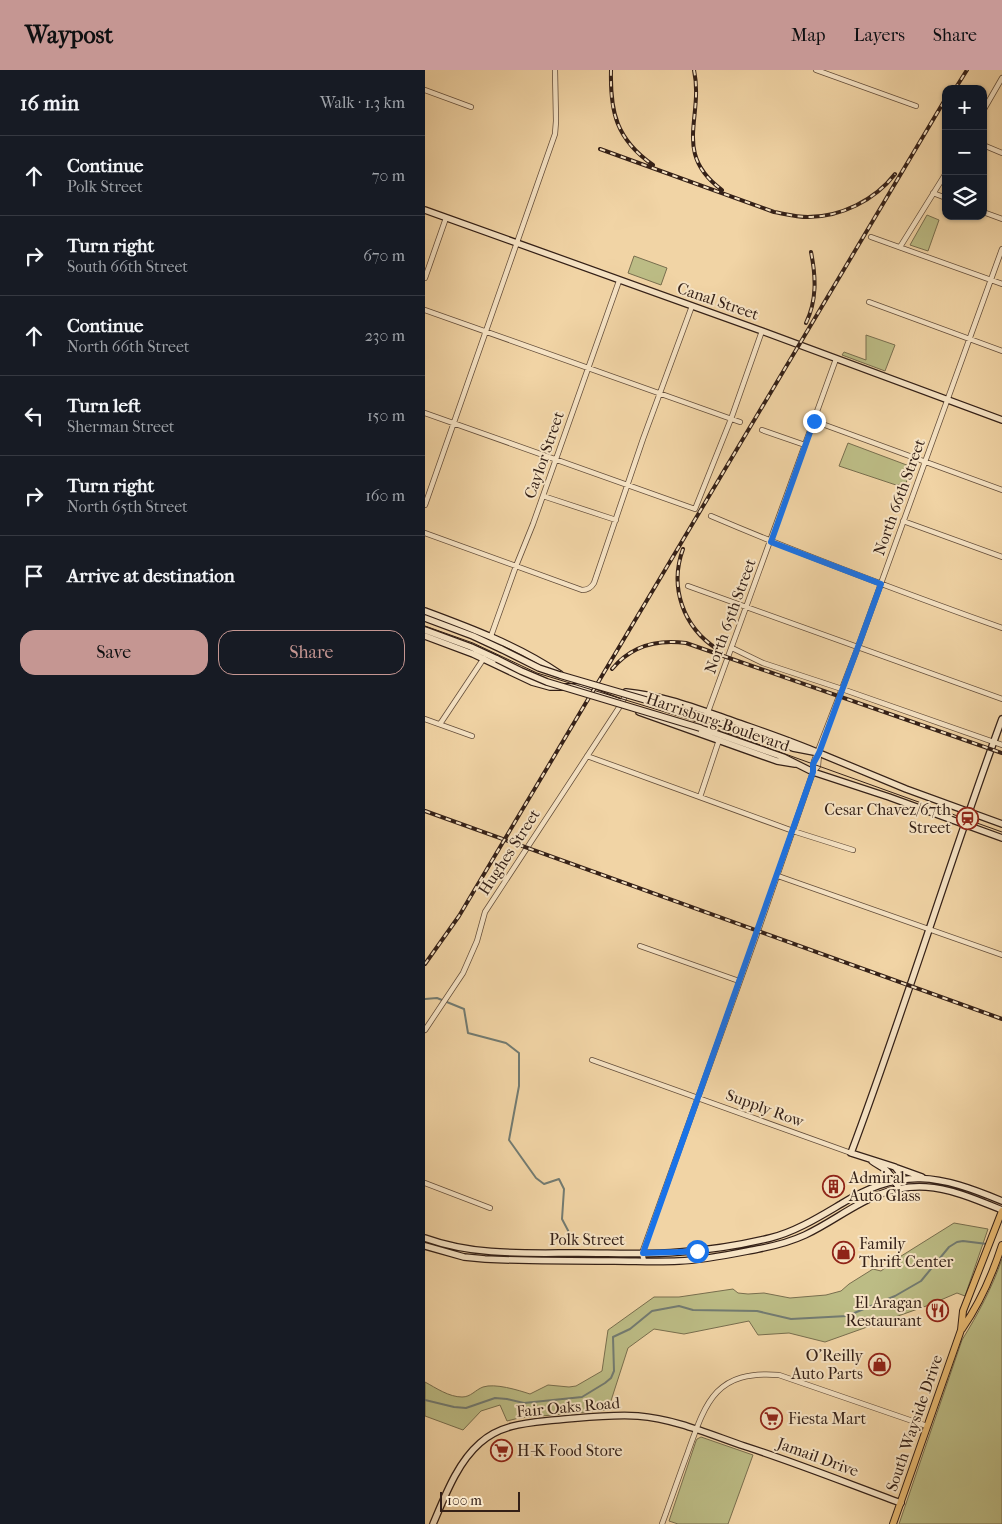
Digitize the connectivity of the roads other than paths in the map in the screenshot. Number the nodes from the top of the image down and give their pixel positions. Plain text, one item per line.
1 (555, 70) edge
2 (815, 70) edge
3 (1002, 78) edge
4 (1000, 86) edge
5 (425, 90) edge
6 (987, 105) edge
7 (471, 106) dead end
8 (916, 106) dead end
9 (987, 147) edge
10 (1002, 153) edge
11 (945, 175) edge
12 (933, 193) junction
13 (942, 196) edge
14 (425, 210) edge
15 (987, 213) edge
16 (447, 218) junction
17 (1002, 219) edge
18 (871, 237) dead end
19 (517, 243) junction
20 (900, 248) junction
21 (1002, 249) edge
22 (425, 278) edge
23 (619, 280) junction
24 (991, 280) junction
25 (1002, 284) edge
26 (869, 302) dead end
27 (692, 306) junction
28 (425, 310) edge
29 (486, 331) junction
30 (762, 331) junction
31 (970, 339) junction
32 (1002, 351) edge
33 (836, 359) junction
34 (588, 368) junction
35 (660, 394) junction
36 (948, 400) junction
37 (425, 413) edge
38 (731, 419) junction
39 (1002, 420) edge
40 (814, 421) junction
41 (740, 422) dead end
42 (454, 423) junction
43 (762, 430) dead end
44 (805, 445) junction
45 (555, 460) junction
46 (925, 462) junction
47 (628, 486) junction
48 (1002, 490) edge
49 (543, 496) junction
50 (425, 505) edge
51 (711, 516) dead end
52 (616, 520) junction
53 (903, 521) junction
54 (425, 533) edge
55 (771, 542) junction
56 (1002, 557) edge
57 (516, 566) junction
58 (881, 584) junction
59 (688, 586) dead end
60 (747, 607) junction
61 (425, 611) edge
62 (425, 618) edge
63 (1002, 628) edge
64 (425, 630) edge
65 (425, 636) edge
66 (491, 636) junction
67 (859, 647) junction
68 (732, 648) junction
69 (484, 658) junction
70 (556, 671) junction
71 (550, 687) junction
72 (842, 689) junction
73 (626, 692) junction
74 (1002, 699) edge
75 (622, 703) junction
76 (706, 715) junction
77 (425, 719) edge
78 (1002, 719) edge
79 (440, 724) junction
80 (472, 736) dead end
81 (719, 740) junction
82 (993, 742) junction
83 (1002, 745) edge
84 (819, 753) junction
85 (587, 756) junction
86 (795, 764) junction
87 (813, 772) junction
88 (699, 797) junction
89 (968, 812) junction
90 (1002, 824) edge
91 (965, 825) junction
92 (793, 831) junction
93 (1002, 838) edge
94 (853, 850) dead end
95 (778, 876) junction
96 (929, 930) junction
97 (640, 946) dead end
98 (1002, 955) edge
99 (739, 981) junction
100 (425, 1030) edge
101 (592, 1060) dead end
102 (697, 1098) junction
103 (851, 1153) junction
104 (872, 1161) junction
105 (895, 1167) junction
106 (926, 1178) junction
107 (902, 1180) junction
108 (893, 1181) junction
109 (425, 1183) edge
110 (900, 1189) junction
111 (1002, 1201) edge
112 (490, 1208) dead end
113 (1002, 1211) edge
114 (810, 1222) junction
115 (815, 1230) junction
116 (425, 1238) edge
117 (1002, 1245) edge
118 (425, 1246) edge
119 (486, 1251) junction
120 (501, 1252) junction
121 (563, 1253) junction
122 (643, 1253) junction
123 (485, 1260) junction
124 (501, 1260) junction
125 (563, 1261) junction
126 (644, 1261) junction
127 (961, 1330) junction
128 (927, 1426) junction
129 (696, 1428) junction
130 (901, 1503) junction
131 (433, 1524) edge
132 (662, 1524) edge
133 (893, 1524) edge

1 - 19 street
2 - 8 street
3 - 4 street
4 - 6 street
5 - 7 street
9 - 10 street
11 - 12 street
12 - 13 street
12 - 20 street
14 - 16 main road, Canal Street
15 - 17 street
16 - 19 main road, Canal Street
16 - 22 street
18 - 20 street
19 - 23 main road, Canal Street
19 - 29 street
20 - 24 street
21 - 24 street, North 66th Street
23 - 27 main road, Canal Street
23 - 34 street, Caylor Street
24 - 25 street
24 - 31 street, North 66th Street
26 - 31 street
27 - 30 main road, Canal Street
27 - 35 street
28 - 29 street
29 - 34 street
29 - 42 street
30 - 33 main road, Canal Street
30 - 38 street
31 - 32 street
31 - 36 street, North 66th Street
33 - 36 main road, Canal Street
33 - 40 street, North 65th Street
34 - 35 street
34 - 45 street, Caylor Street
35 - 38 street
35 - 47 street
36 - 39 main road, Canal Street
36 - 46 street, North 66th Street
37 - 42 street
38 - 41 street
38 - 47 street
40 - 44 street, North 65th Street
40 - 46 street
42 - 45 street
42 - 50 street
43 - 44 street
44 - 55 street, North 65th Street
45 - 47 street
45 - 49 street, Caylor Street
46 - 48 street
46 - 53 street, North 66th Street
47 - 52 street
49 - 52 street
49 - 57 street, Caylor Street
51 - 55 street
52 - 57 street
53 - 56 street
53 - 58 street, North 66th Street
54 - 57 street
55 - 58 street
55 - 60 street, North 65th Street
57 - 66 street, Caylor Street
58 - 63 street
58 - 67 street, North 66th Street
59 - 60 street
60 - 67 street
60 - 68 street, North 65th Street
61 - 66 main road
62 - 76 main road, Harrisburg Boulevard, bridge
64 - 86 main road, Harrisburg Boulevard, bridge
65 - 69 main road
66 - 70 main road
67 - 72 street, North 66th Street
67 - 74 street
68 - 72 street
68 - 76 street, North 65th Street
69 - 71 main road
69 - 79 street
70 - 71 main road
70 - 73 main road
71 - 75 main road
72 - 82 street
72 - 84 street, North 66th Street
73 - 75 street, Hughes Street
73 - 76 main road
75 - 81 main road
75 - 85 street, Hughes Street
76 - 84 main road, Harrisburg Boulevard
77 - 79 street
78 - 82 main road
79 - 80 street
81 - 86 main road
81 - 88 street
82 - 83 street
82 - 89 main road
84 - 87 street, North 66th Street
84 - 89 main road, Harrisburg Boulevard
85 - 88 street
85 - 100 street, Hughes Street
86 - 87 main road, Harrisburg Boulevard
87 - 91 main road, Harrisburg Boulevard
87 - 92 street, North 66th Street
88 - 92 street
89 - 90 main road, Harrisburg Boulevard
89 - 91 main road
91 - 93 main road, Harrisburg Boulevard
91 - 96 main road
92 - 94 street
92 - 95 street, North 66th Street
95 - 96 street
95 - 99 street, North 66th Street
96 - 98 street
96 - 103 main road
97 - 99 street
99 - 102 street, North 66th Street
101 - 102 street, Supply Row
102 - 103 street, Supply Row
102 - 122 street, North 66th Street
103 - 104 main road, Supply Row
104 - 105 main road, Supply Row
104 - 108 main road, Supply Row
105 - 106 main road, Supply Row
105 - 107 main road
106 - 107 main road, Polk Street
106 - 111 main road, Polk Street
107 - 108 main road, Polk Street
107 - 110 main road
108 - 110 main road, Supply Row
108 - 114 main road, Polk Street
109 - 112 street
110 - 113 main road, Polk Street
110 - 115 main road, Polk Street
113 - 127 main road, South Wayside Drive
114 - 115 main road
114 - 122 main road, Polk Street
115 - 126 main road, Polk Street
116 - 119 main road, Polk Street
117 - 127 main road, South Wayside Drive
118 - 123 main road, Polk Street
119 - 120 main road, Polk Street
119 - 123 main road
120 - 121 main road, Polk Street
120 - 124 main road
121 - 122 main road, Polk Street
121 - 125 main road
122 - 126 street
123 - 124 main road, Polk Street
124 - 125 main road, Polk Street
125 - 126 main road, Polk Street
127 - 128 main road, South Wayside Drive
128 - 129 street
128 - 130 main road, South Wayside Drive
129 - 130 main road, Jamail Drive
129 - 131 main road, Fair Oaks Road
129 - 132 street
130 - 133 main road, South Wayside Drive

